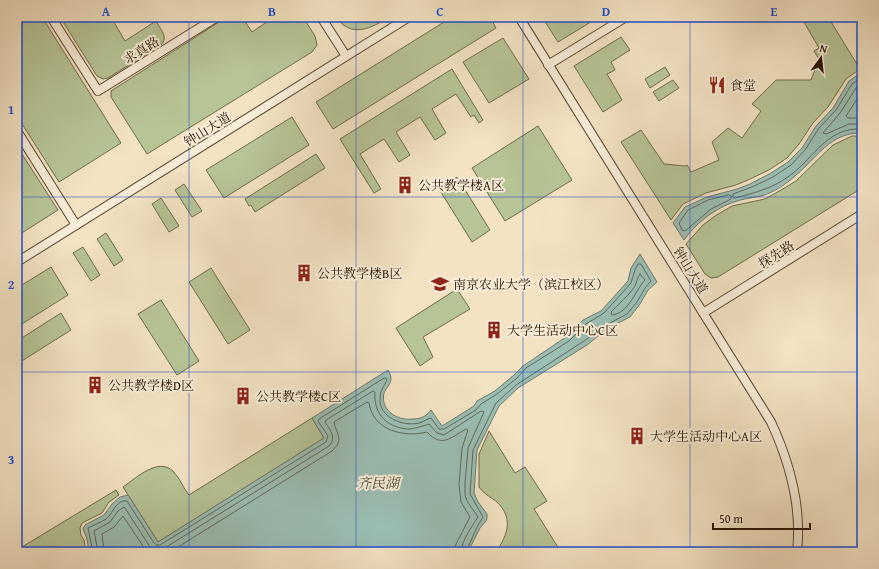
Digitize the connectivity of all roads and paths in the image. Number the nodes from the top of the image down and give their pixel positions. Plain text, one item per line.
1 (52, 17) edge
2 (217, 17) edge
3 (321, 17) edge
4 (409, 17) edge
5 (519, 17) edge
6 (626, 17) edge
7 (346, 56) junction
8 (548, 65) junction
9 (17, 131) edge
10 (19, 141) edge
11 (862, 214) edge
12 (76, 225) junction
13 (17, 262) edge
14 (703, 313) junction
15 (796, 552) edge

1 - 2 lane, 求真路
3 - 7 lane
4 - 7 lane, 钟山大道
5 - 8 lane, 钟山大道
6 - 8 lane
7 - 12 lane, 钟山大道
8 - 14 lane, 钟山大道
9 - 10 lane
10 - 12 lane
11 - 14 lane, 探先路
12 - 13 lane, 钟山大道
14 - 15 lane, 钟山大道

